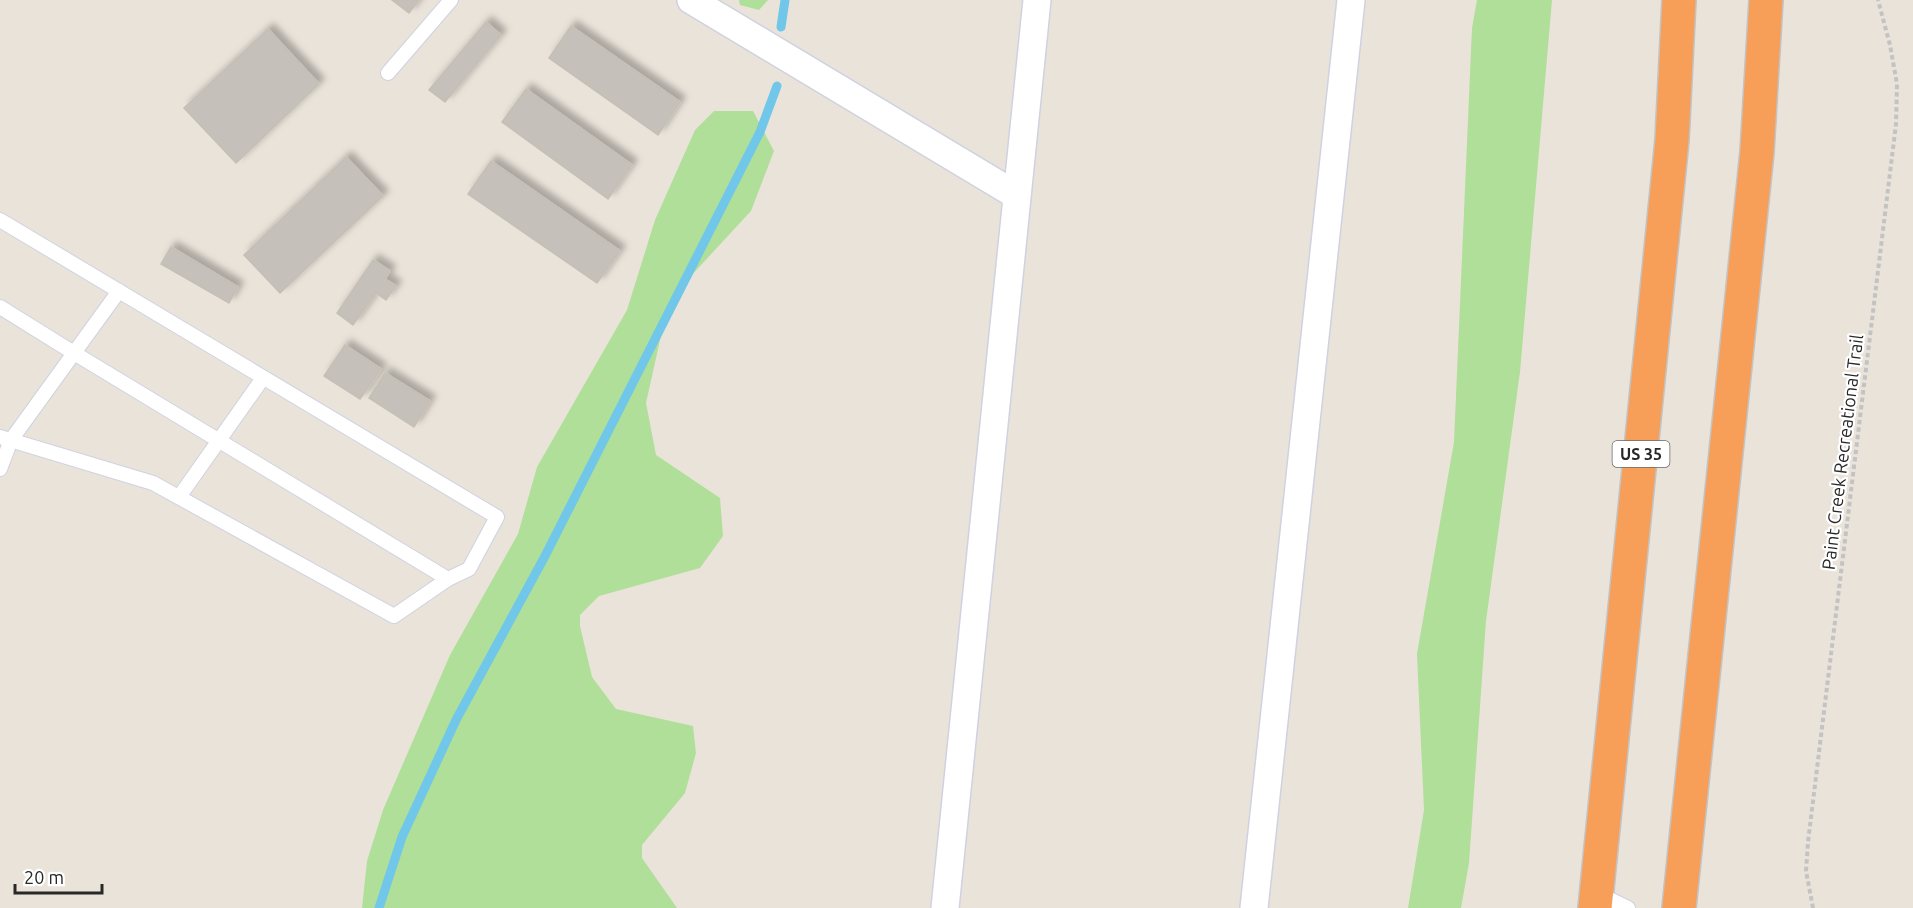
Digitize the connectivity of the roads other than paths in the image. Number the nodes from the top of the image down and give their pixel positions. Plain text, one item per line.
1 (451, 0) edge
2 (691, 0) edge
3 (1037, 0) edge
4 (1351, 0) edge
5 (1679, 0) edge
6 (1766, 0) edge
7 (388, 73) dead end
8 (1016, 195) junction
9 (0, 220) edge
10 (119, 291) junction
11 (0, 308) edge
12 (74, 353) junction
13 (263, 378) junction
14 (6, 439) edge
15 (220, 441) junction
16 (0, 469) edge
17 (179, 497) junction
18 (448, 579) junction
19 (1596, 900) edge
20 (945, 908) edge
21 (1254, 908) edge
22 (1628, 908) edge
23 (1679, 908) edge

1 - 7 lane
2 - 8 street
3 - 8 street
4 - 21 street
5 - 19 highway, US 35
6 - 23 highway
8 - 20 street
9 - 10 lane
10 - 12 lane
10 - 13 lane
11 - 12 lane
12 - 14 lane
12 - 15 lane
13 - 15 lane
13 - 18 lane
14 - 16 lane
14 - 17 lane
15 - 17 lane
15 - 18 lane
17 - 18 lane
19 - 22 lane

